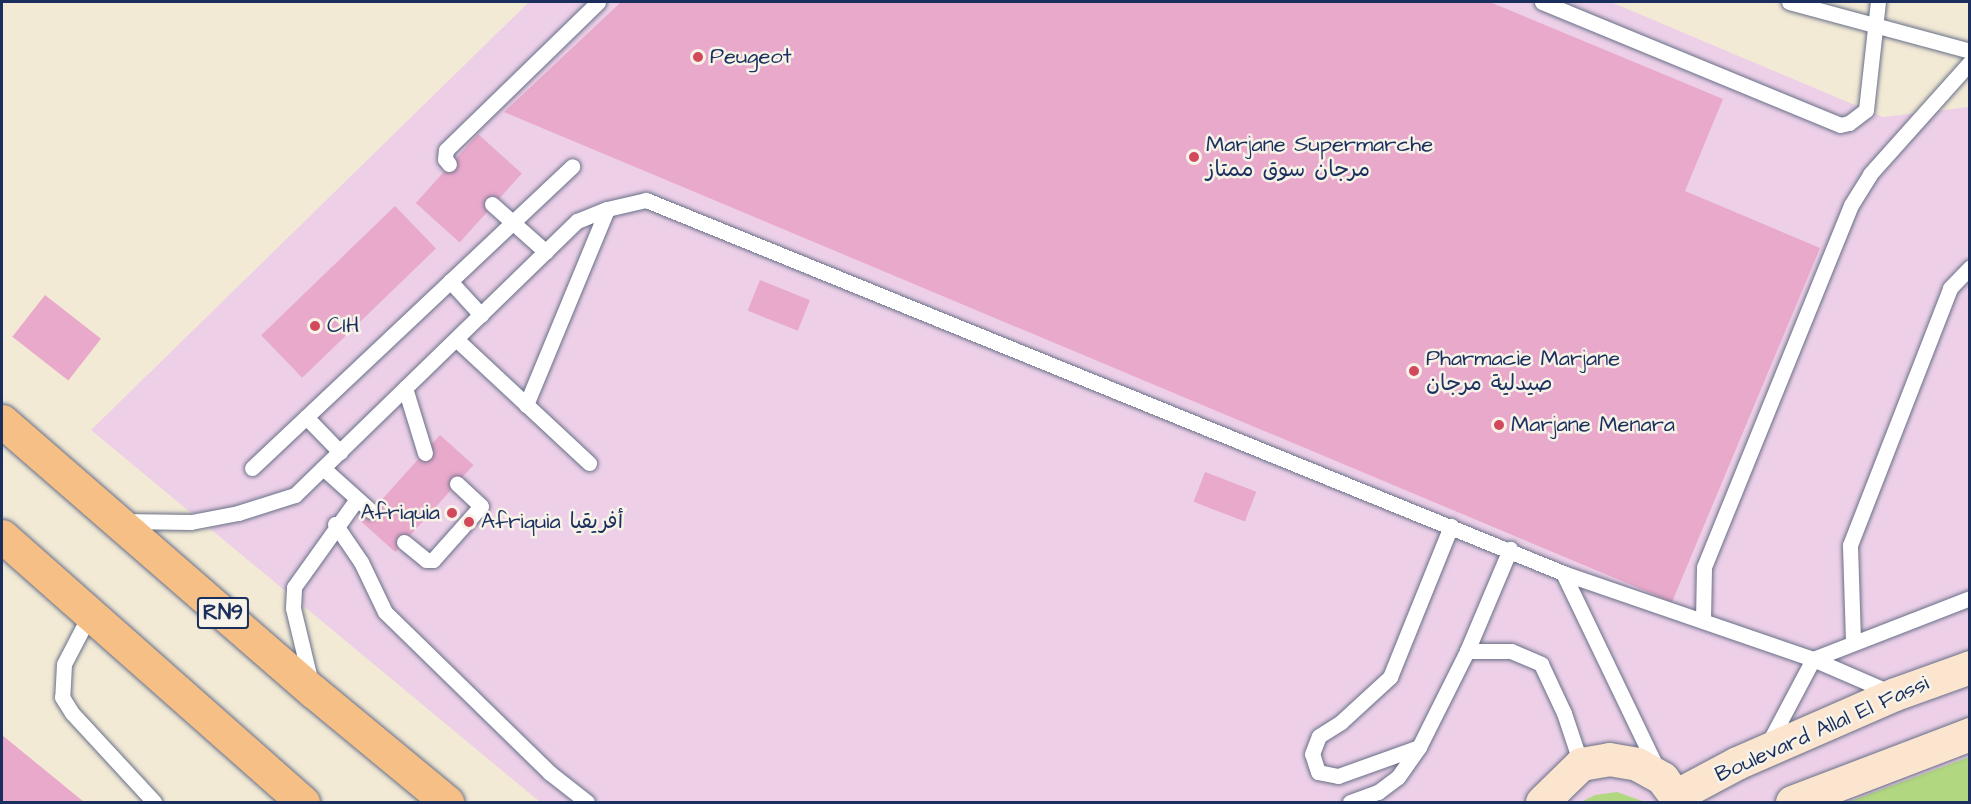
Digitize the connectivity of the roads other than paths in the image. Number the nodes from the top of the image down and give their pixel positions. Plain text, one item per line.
1 (598, 2) edge
2 (1542, 2) edge
3 (1789, 2) edge
4 (1878, 2) edge
5 (1875, 24) junction
6 (1970, 51) edge
7 (1970, 62) edge
8 (449, 164) dead end
9 (572, 166) dead end
10 (492, 204) dead end
11 (607, 209) junction
12 (513, 222) junction
13 (546, 252) junction
14 (1970, 267) edge
15 (450, 281) junction
16 (481, 315) junction
17 (456, 339) junction
18 (405, 388) junction
19 (526, 405) junction
20 (306, 417) junction
21 (2, 421) edge
22 (340, 452) junction
23 (425, 453) dead end
24 (589, 463) dead end
25 (252, 468) dead end
26 (323, 468) junction
27 (457, 484) dead end
28 (357, 499) junction
29 (371, 511) dead end
30 (117, 521) junction
31 (335, 524) junction
32 (1451, 526) junction
33 (2, 536) edge
34 (404, 542) dead end
35 (1510, 549) junction
36 (1563, 573) junction
37 (1970, 598) edge
38 (90, 614) junction
39 (1703, 620) junction
40 (1853, 641) junction
41 (1467, 651) junction
42 (1813, 659) junction
43 (1970, 667) edge
44 (314, 692) junction
45 (1895, 694) junction
46 (1970, 734) edge
47 (1419, 747) junction
48 (1764, 751) junction
49 (1581, 764) junction
50 (1673, 792) edge
51 (154, 802) edge
52 (303, 802) edge
53 (447, 802) edge
54 (587, 802) edge
55 (1350, 802) edge
56 (1542, 802) edge
57 (1792, 802) edge

1 - 8 lane
2 - 5 lane
3 - 5 lane
4 - 5 lane
5 - 6 lane
7 - 39 lane
9 - 12 lane
10 - 12 lane
11 - 13 lane
11 - 19 lane
11 - 32 lane
12 - 13 lane
12 - 15 lane
13 - 16 lane
14 - 40 lane
15 - 16 lane
15 - 20 lane
16 - 17 lane
17 - 18 lane
17 - 19 lane
18 - 22 lane
18 - 23 lane
19 - 24 lane
20 - 22 lane
20 - 25 lane
21 - 30 main road, RN9
22 - 26 lane
26 - 28 lane
26 - 30 lane
27 - 34 lane
28 - 29 lane
28 - 31 lane
30 - 44 main road, RN9
31 - 44 lane
31 - 54 lane
32 - 35 lane
32 - 47 lane
33 - 38 main road
35 - 36 lane
35 - 41 lane
36 - 39 lane
36 - 50 lane
37 - 40 lane
38 - 51 lane
38 - 52 main road
39 - 42 lane
40 - 42 lane
41 - 47 lane
41 - 49 lane
42 - 45 lane
42 - 48 lane
43 - 45 main road, Boulevard Allal El Fassi
44 - 53 main road, RN9
45 - 48 main road, Boulevard Allal El Fassi
46 - 57 main road
47 - 55 lane
48 - 50 main road, Boulevard Allal El Fassi
49 - 50 main road
49 - 56 main road

